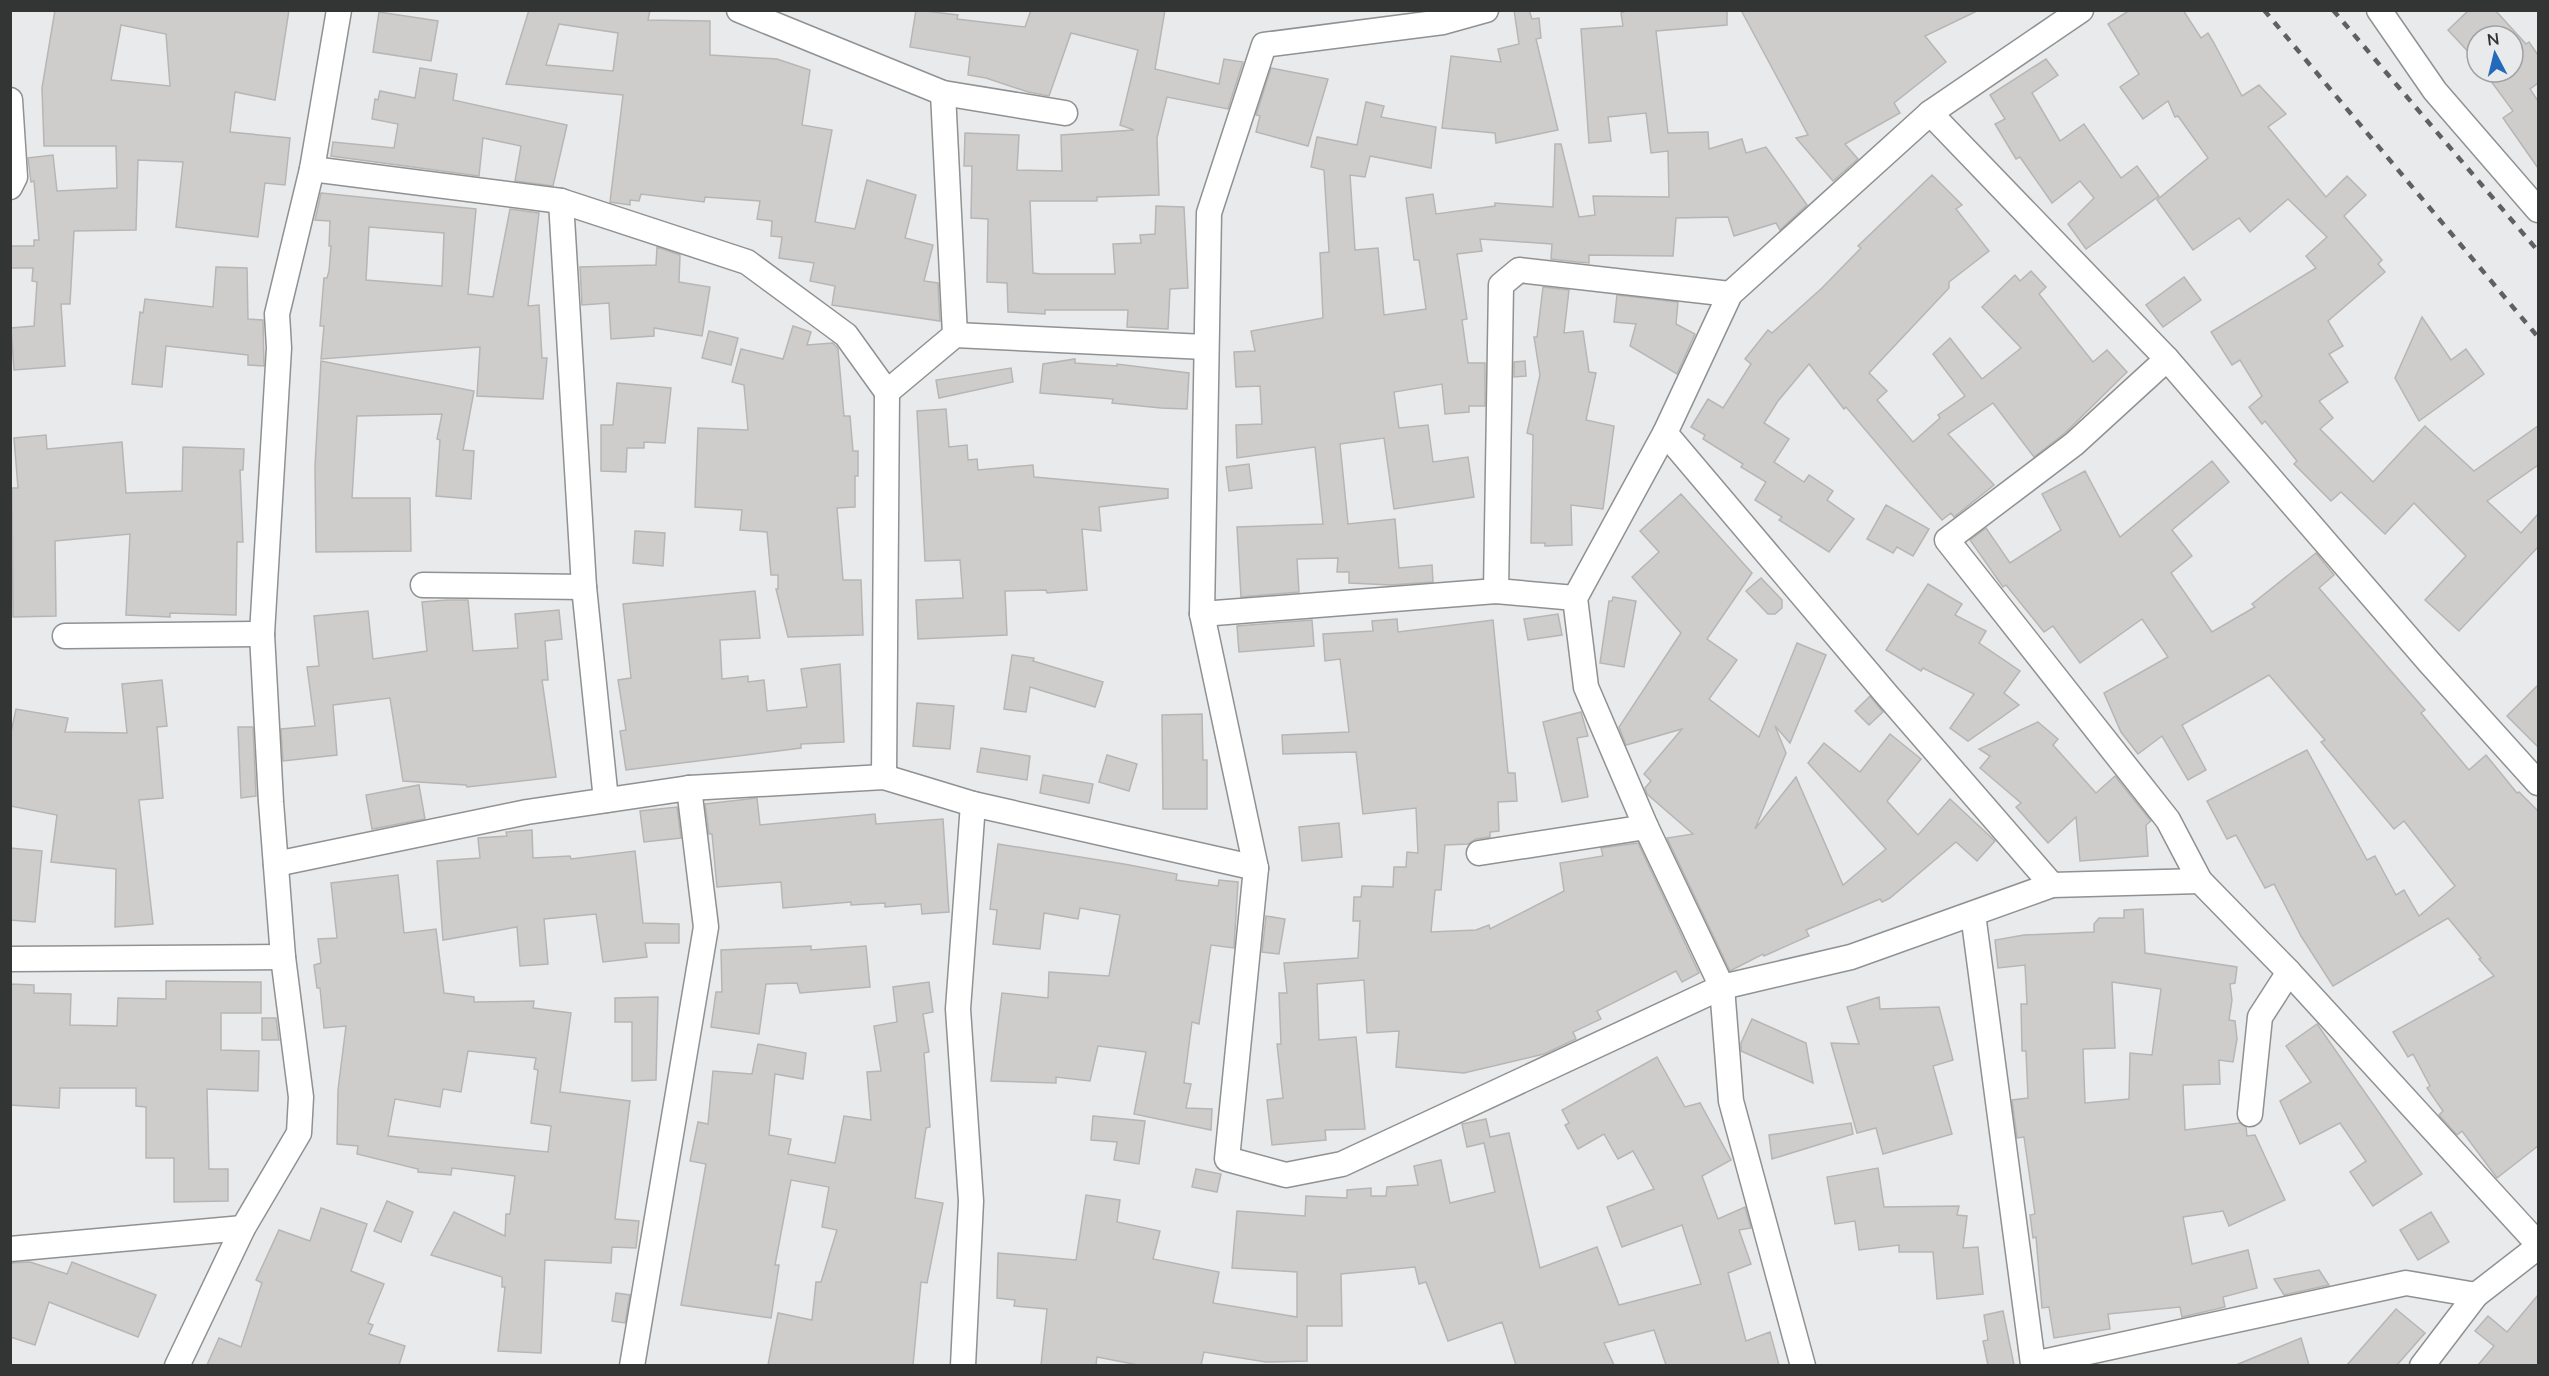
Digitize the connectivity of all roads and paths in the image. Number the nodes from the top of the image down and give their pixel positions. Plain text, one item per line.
1 (339, 10) edge
2 (739, 10) edge
3 (1486, 10) edge
4 (2081, 10) edge
5 (2379, 10) edge
6 (943, 93) junction
7 (10, 100) edge
8 (1065, 113) dead end
9 (1930, 113) junction
10 (312, 169) junction
11 (10, 187) edge
12 (561, 201) junction
13 (2538, 210) edge
14 (1730, 294) junction
15 (955, 335) junction
16 (1205, 347) junction
17 (2168, 359) junction
18 (887, 392) junction
19 (1665, 433) junction
20 (423, 585) dead end
21 (584, 587) junction
22 (1496, 591) junction
23 (1575, 598) junction
24 (1202, 614) junction
25 (262, 634) junction
26 (65, 636) dead end
27 (884, 777) junction
28 (2538, 783) edge
29 (689, 788) junction
30 (606, 800) junction
31 (973, 804) junction
32 (1646, 827) junction
33 (1479, 853) dead end
34 (276, 864) junction
35 (1256, 868) junction
36 (2200, 881) junction
37 (2052, 885) junction
38 (1973, 914) junction
39 (283, 957) junction
40 (10, 959) edge
41 (2289, 972) junction
42 (1722, 987) junction
43 (2250, 1114) dead end
44 (243, 1228) junction
45 (2538, 1245) edge
46 (10, 1249) edge
47 (2476, 1295) junction
48 (177, 1365) edge
49 (632, 1365) edge
50 (963, 1365) edge
51 (1803, 1365) edge
52 (2422, 1365) edge

1 - 10 street
2 - 6 street
3 - 16 street
4 - 9 street
5 - 13 street
6 - 8 street
6 - 15 street
7 - 11 street
9 - 14 street
9 - 17 street
10 - 12 street
10 - 25 street
12 - 18 street
12 - 21 street
14 - 19 street
14 - 22 street
15 - 16 street
15 - 18 street
16 - 24 street
17 - 28 street
17 - 36 street
18 - 27 street
19 - 23 street
19 - 37 street
20 - 21 street
21 - 30 street
22 - 23 street
22 - 24 street
23 - 32 street
24 - 35 street
25 - 26 street
25 - 34 street
27 - 29 street
27 - 31 street
29 - 30 street
29 - 49 street
30 - 34 street
31 - 35 street
31 - 50 street
32 - 33 street
32 - 42 street
34 - 39 street
35 - 42 street
36 - 37 street
36 - 41 street
37 - 38 street
38 - 42 street
38 - 47 street
39 - 40 street
39 - 44 street
41 - 43 street
41 - 45 street
42 - 51 street
44 - 46 street
44 - 48 street
45 - 47 street
47 - 52 street

